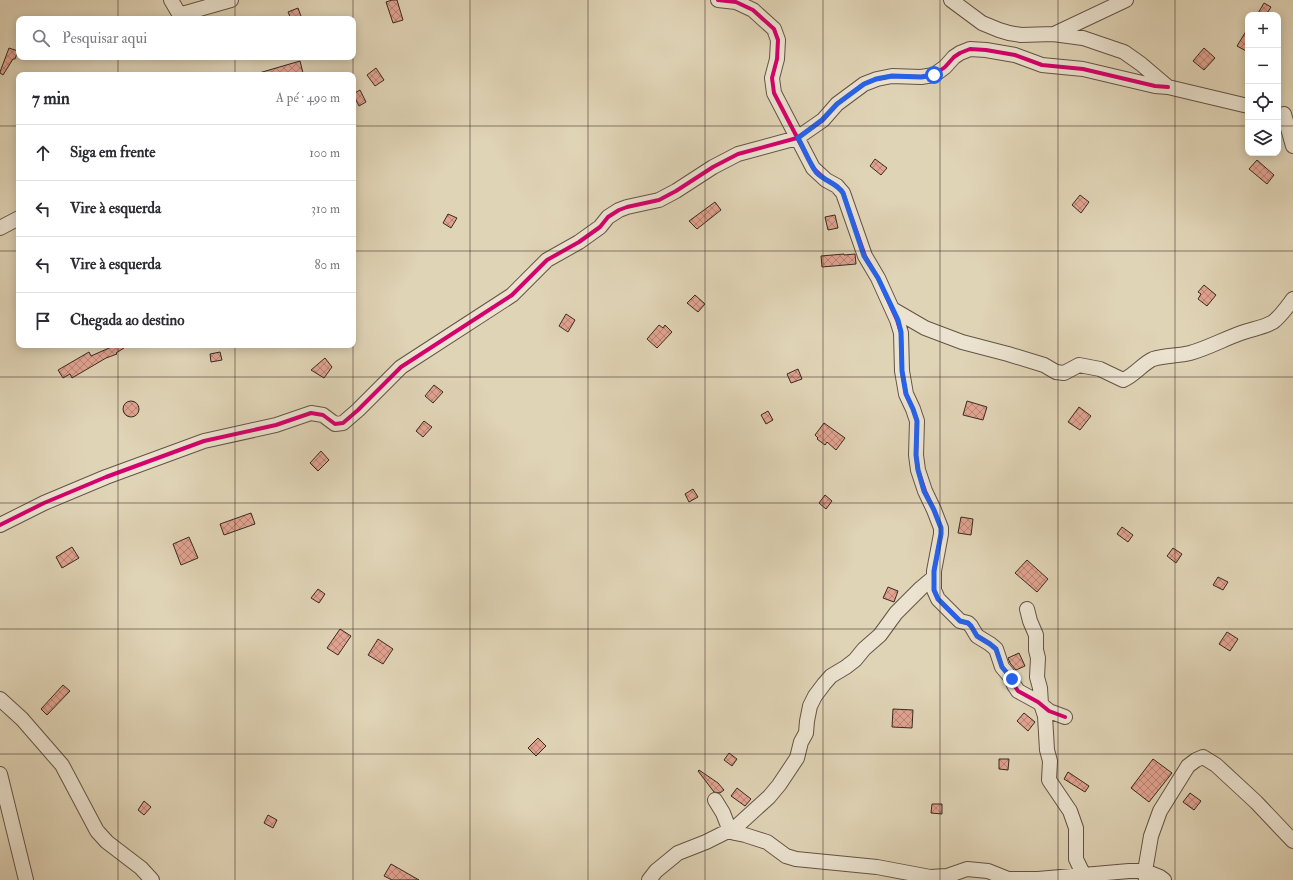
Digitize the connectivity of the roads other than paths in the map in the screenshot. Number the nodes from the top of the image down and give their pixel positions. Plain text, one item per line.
1 (171, 0) edge
2 (231, 0) edge
3 (718, 0) edge
4 (951, 0) edge
5 (1126, 0) edge
6 (982, 23) junction
7 (1053, 34) junction
8 (1015, 55) junction
9 (1168, 87) junction
10 (1245, 105) edge
11 (1285, 114) edge
12 (789, 123) junction
13 (798, 138) junction
14 (780, 143) junction
15 (1293, 146) edge
16 (16, 220) edge
17 (0, 228) edge
18 (1293, 299) edge
19 (894, 310) junction
20 (0, 525) edge
21 (934, 577) junction
22 (1027, 608) dead end
23 (0, 699) edge
24 (1041, 704) junction
25 (1065, 717) dead end
26 (0, 774) edge
27 (715, 800) dead end
28 (730, 831) junction
29 (1293, 841) edge
30 (1145, 876) edge
31 (1086, 878) edge
32 (26, 880) edge
33 (152, 880) edge
34 (649, 880) edge
35 (1164, 880) edge

1 - 2 street
3 - 12 street
4 - 6 street
5 - 7 street
6 - 7 street
6 - 8 street
7 - 9 street
8 - 9 street
8 - 13 street
9 - 10 street
11 - 15 street
12 - 13 street
12 - 14 street
13 - 14 street
13 - 19 street
14 - 20 street
16 - 17 street
18 - 19 street
19 - 21 street
21 - 24 street
21 - 28 street
22 - 24 street
23 - 33 street
24 - 25 street
24 - 31 street
26 - 32 street
27 - 28 street
28 - 31 street
28 - 34 street
29 - 30 street
30 - 31 street
30 - 35 street

